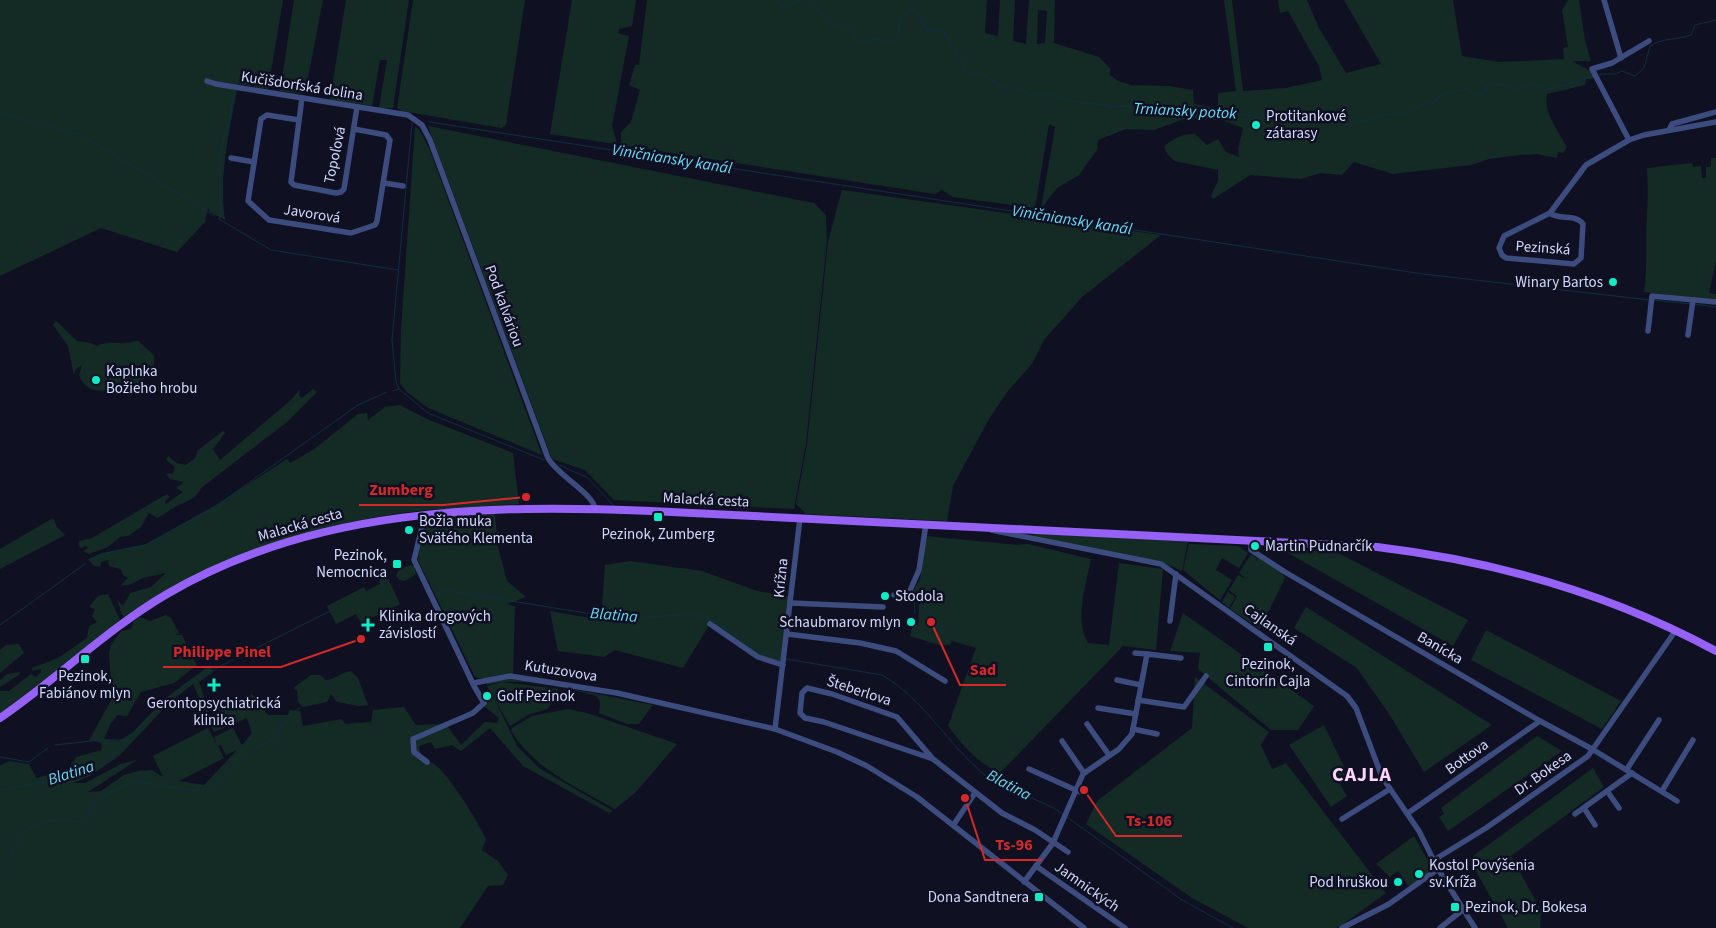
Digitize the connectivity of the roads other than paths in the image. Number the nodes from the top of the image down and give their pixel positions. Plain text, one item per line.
1 (1604, 0) edge
2 (1649, 41) dead end
3 (1621, 58) junction
4 (207, 81) dead end
5 (302, 98) junction
6 (357, 107) junction
7 (1716, 112) edge
8 (394, 113) joint
9 (1695, 117) junction
10 (299, 120) junction
11 (1716, 122) edge
12 (1697, 126) junction
13 (354, 129) junction
14 (1669, 130) junction
15 (1629, 140) junction
16 (231, 158) dead end
17 (254, 162) junction
18 (384, 184) junction
19 (403, 186) dead end
20 (1550, 213) junction
21 (1693, 300) junction
22 (1716, 302) edge
23 (1648, 331) dead end
24 (1688, 335) dead end
25 (596, 509) junction
26 (425, 515) junction
27 (800, 518) junction
28 (926, 524) junction
29 (981, 527) junction
30 (1024, 529) junction
31 (1023, 538) junction
32 (1251, 540) junction
33 (1176, 574) junction
34 (894, 595) dead end
35 (791, 603) junction
36 (883, 607) dead end
37 (1170, 621) dead end
38 (710, 624) dead end
39 (1676, 630) junction
40 (787, 634) junction
41 (1716, 651) edge
42 (1135, 653) dead end
43 (1147, 654) junction
44 (1181, 658) dead end
45 (783, 665) junction
46 (1206, 676) dead end
47 (1117, 680) dead end
48 (945, 681) dead end
49 (474, 683) junction
50 (1141, 685) junction
51 (1138, 700) junction
52 (1098, 708) dead end
53 (1136, 714) junction
54 (0, 718) edge
55 (1659, 720) dead end
56 (1540, 721) junction
57 (1087, 724) dead end
58 (775, 729) junction
59 (1133, 730) junction
60 (1157, 734) dead end
61 (1693, 740) dead end
62 (1062, 741) dead end
63 (922, 746) junction
64 (1592, 749) junction
65 (914, 753) junction
66 (1109, 755) junction
67 (933, 759) junction
68 (427, 762) dead end
69 (1029, 769) dead end
70 (1629, 771) junction
71 (1084, 773) junction
72 (1390, 789) junction
73 (1607, 791) junction
74 (1662, 791) junction
75 (1078, 792) junction
76 (975, 793) junction
77 (1677, 801) dead end
78 (1584, 808) junction
79 (1620, 808) dead end
80 (1408, 813) junction
81 (1576, 814) dead end
82 (1342, 819) dead end
83 (954, 824) junction
84 (1595, 825) dead end
85 (1053, 843) junction
86 (1068, 852) dead end
87 (1434, 860) junction
88 (1036, 866) junction
89 (1438, 869) junction
90 (1024, 882) junction
91 (1460, 912) dead end
92 (1084, 928) edge
93 (1125, 928) edge
94 (1343, 928) edge
95 (1440, 928) edge
96 (1475, 928) edge

1 - 3 street
2 - 3 street
3 - 15 street
4 - 5 street, Kučišdorfská dolina
5 - 6 street, Kučišdorfská dolina
5 - 10 street, Topoľová
6 - 8 street, Kučišdorfská dolina
6 - 13 street, Topoľová
7 - 9 street, Pezinská
8 - 25 street, Pod kalváriou
9 - 12 street
9 - 14 street, Pezinská
10 - 13 street, Topoľová
10 - 17 street, Javorová
11 - 12 street, Pezinská
12 - 14 street, Pezinská
13 - 18 street, Javorová
14 - 15 street, Pezinská
15 - 20 street, Pezinská
16 - 17 street
17 - 18 street, Javorová
18 - 19 street
20 - 20 street, Pezinská
21 - 22 street
21 - 23 street
21 - 24 street
25 - 26 main road, Malacká cesta
25 - 27 main road, Malacká cesta
26 - 49 street
26 - 54 main road, Malacká cesta
27 - 28 main road, Malacká cesta
27 - 35 street, Krížna
28 - 29 main road
28 - 34 street
29 - 30 main road
29 - 31 street, Cajlanská
30 - 31 street
30 - 32 main road
31 - 33 street, Cajlanská
32 - 39 main road
32 - 56 street, Banícka
33 - 37 street
33 - 72 street, Cajlanská
35 - 36 street
35 - 40 street, Krížna
38 - 45 street
39 - 41 main road
39 - 64 street, Dr. Bokesa
40 - 45 street, Krížna
40 - 48 street
42 - 43 street
43 - 44 street
43 - 50 street
45 - 58 street, Krížna
46 - 51 street
47 - 50 street
49 - 58 street, Kutuzovova
49 - 68 street
50 - 51 street
51 - 53 street
52 - 53 street
53 - 59 street
55 - 70 street
56 - 64 street, Banícka
56 - 80 street, Bottova
57 - 66 street
58 - 83 street, Kutuzovova
59 - 60 street
59 - 66 street
61 - 74 street
62 - 71 street
63 - 65 street
63 - 65 street, Šteberlova
63 - 67 street, Šteberlova
64 - 70 street, Banícka
64 - 87 street, Dr. Bokesa
65 - 67 street, Šteberlova
66 - 71 street
67 - 76 street, Šteberlova
69 - 75 street
70 - 73 street
70 - 74 street, Banícka
71 - 75 street
72 - 80 street, Cajlanská
72 - 82 street
73 - 78 street
73 - 79 street
74 - 77 street, Banícka
75 - 85 street
76 - 83 street
76 - 85 street, Šteberlova
78 - 81 street
78 - 84 street
80 - 87 street, Cajlanská
83 - 90 street, Kutuzovova
85 - 86 street, Šteberlova
85 - 88 street
87 - 89 street, Cajlanská
88 - 90 street
88 - 93 street, Jamnických
89 - 94 street
89 - 96 street, Cajlanská
90 - 92 street, Kutuzovova
91 - 95 street

